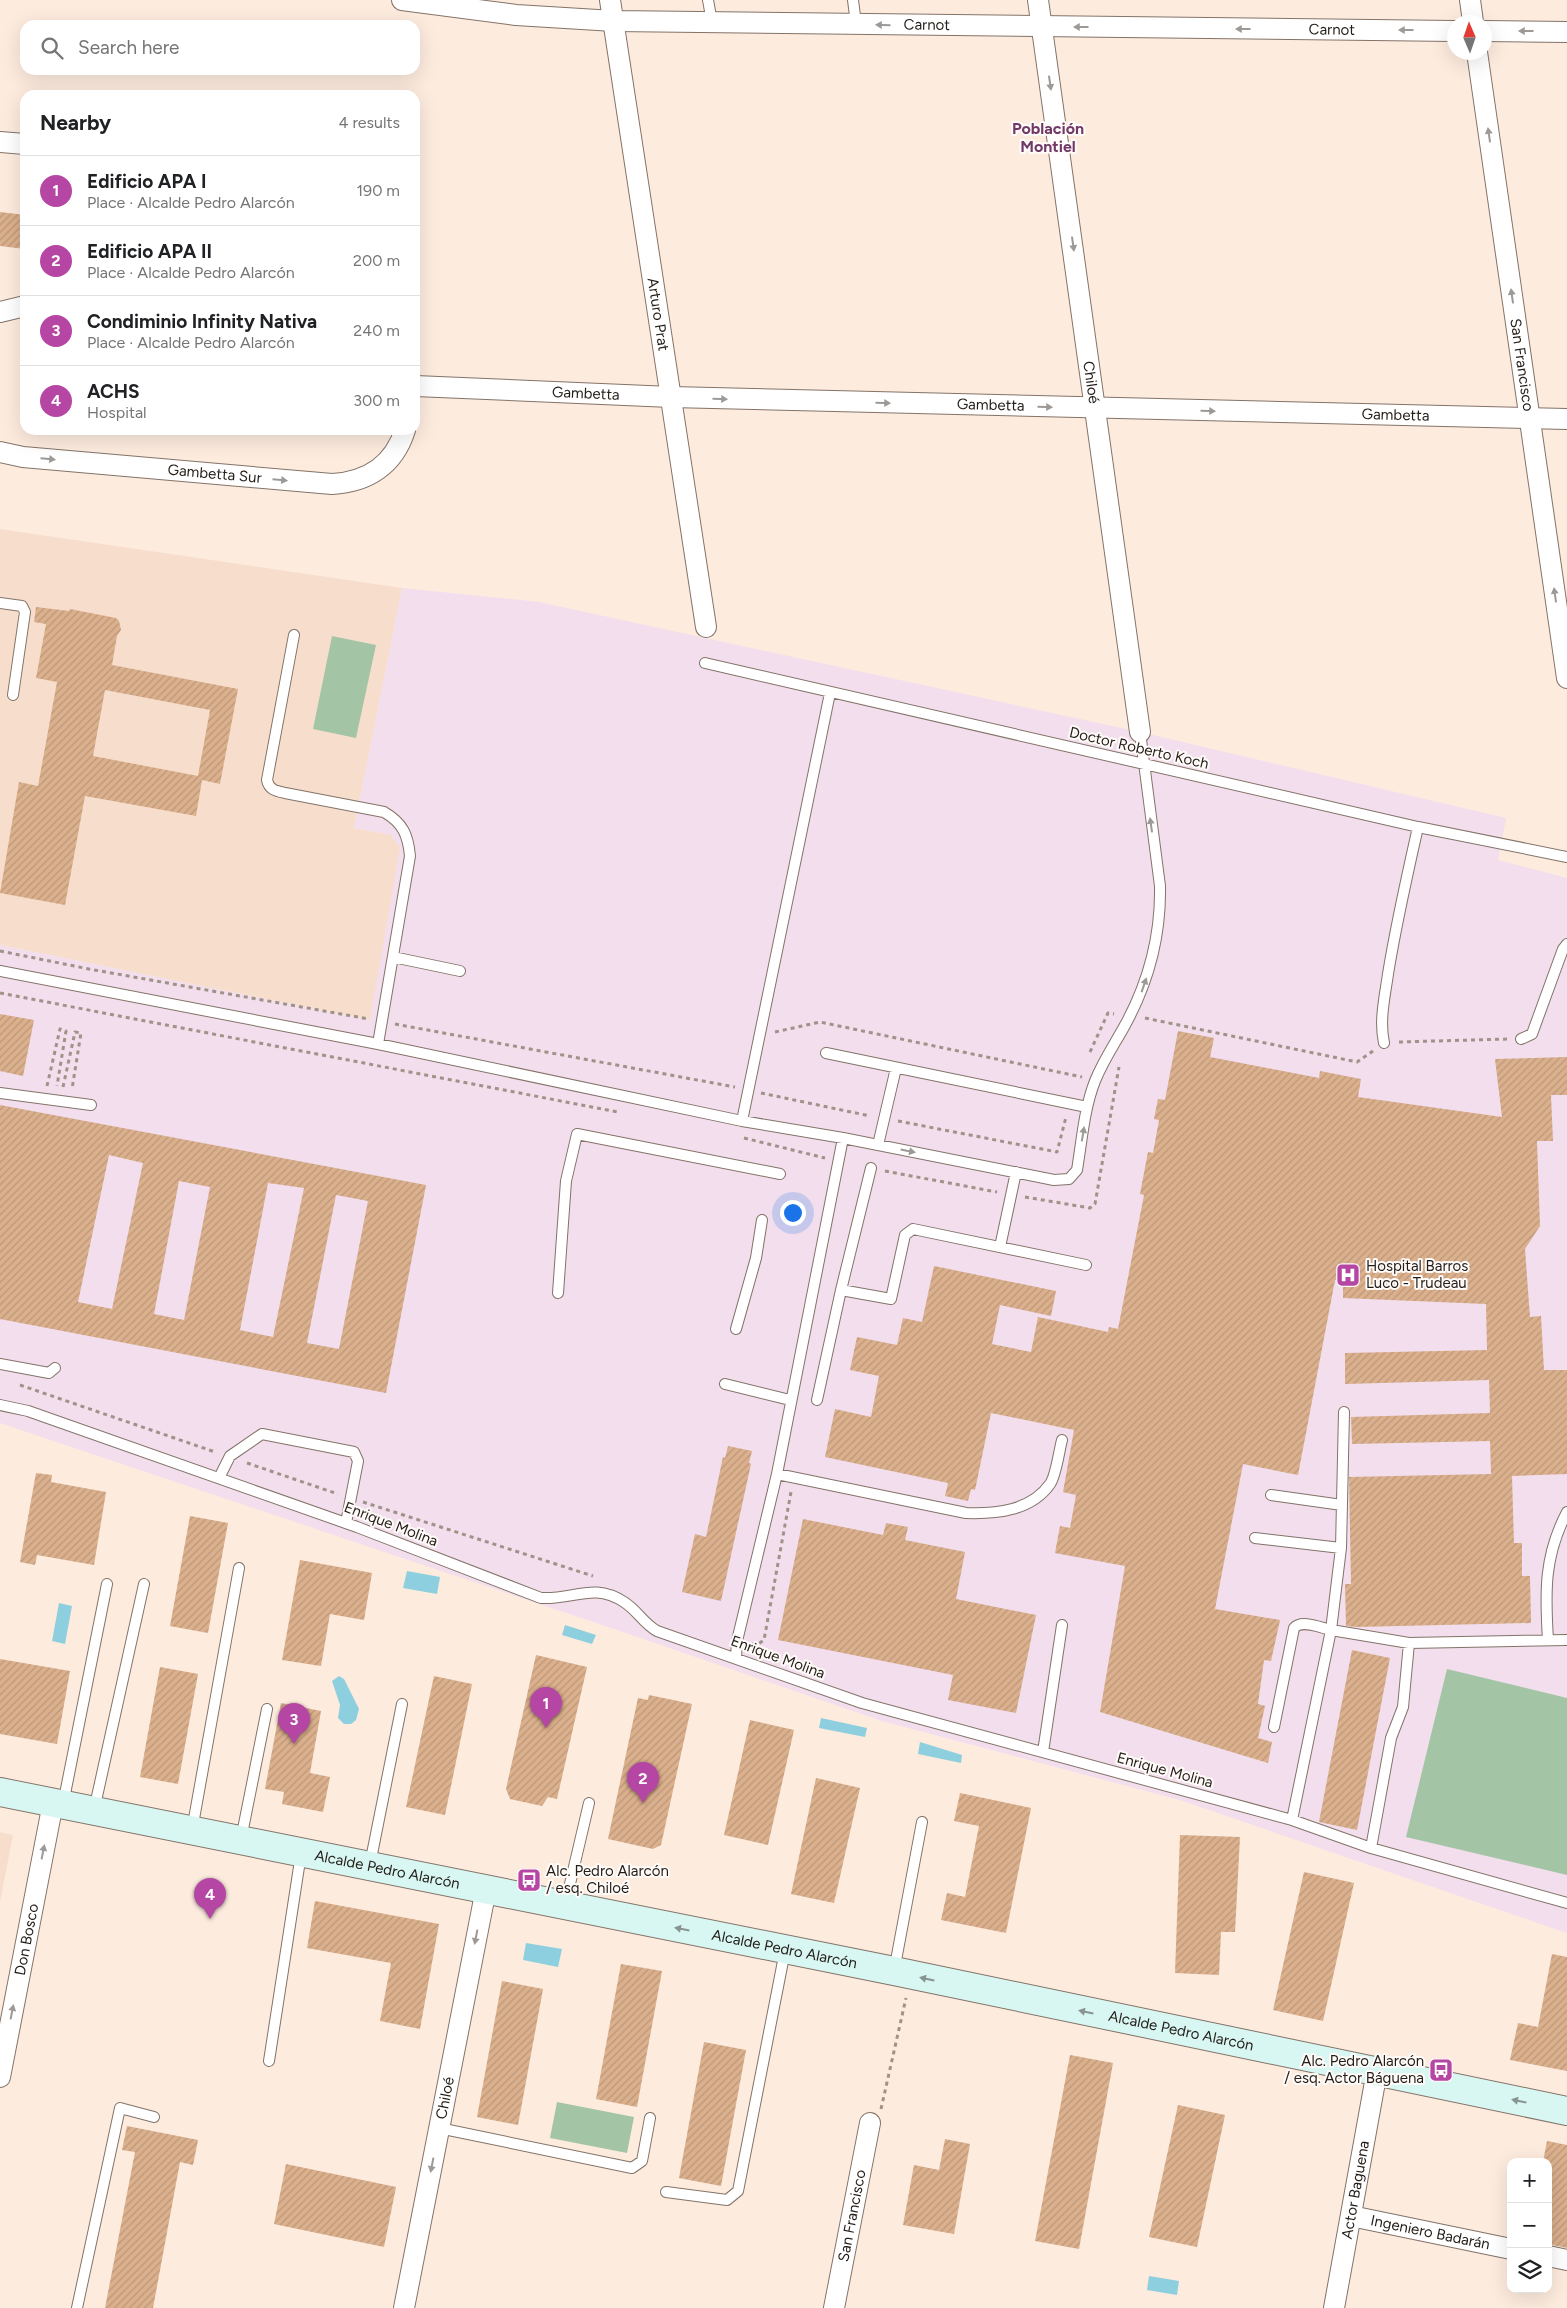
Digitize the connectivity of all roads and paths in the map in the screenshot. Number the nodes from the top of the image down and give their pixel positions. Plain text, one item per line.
1 (402, 0) edge
2 (610, 0) edge
3 (708, 0) edge
4 (853, 0) edge
5 (1038, 0) edge
6 (1470, 0) edge
7 (1472, 15) edge
8 (614, 21) junction
9 (712, 22) junction
10 (856, 24) junction
11 (1042, 27) junction
12 (1447, 31) edge
13 (1492, 31) edge
14 (1567, 32) edge
15 (1478, 60) edge
16 (0, 142) edge
17 (20, 144) edge
18 (20, 307) edge
19 (0, 312) edge
20 (420, 386) edge
21 (672, 397) junction
22 (1096, 409) junction
23 (1529, 418) junction
24 (1567, 419) edge
25 (403, 435) edge
26 (0, 452) edge
27 (0, 603) edge
28 (706, 627) dead end
29 (294, 635) dead end
30 (705, 663) dead end
31 (1567, 678) edge
32 (830, 693) junction
33 (13, 695) dead end
34 (1140, 732) joint
35 (1143, 764) junction
36 (1418, 826) junction
37 (1567, 857) edge
38 (1567, 944) edge
39 (0, 950) edge
40 (393, 957) junction
41 (0, 971) edge
42 (460, 972) dead end
43 (0, 993) edge
44 (1130, 1017) junction
45 (382, 1021) junction
46 (759, 1035) junction
47 (1521, 1039) joint
48 (1384, 1042) junction
49 (378, 1044) junction
50 (826, 1053) dead end
51 (1120, 1062) dead end
52 (896, 1068) junction
53 (1095, 1080) junction
54 (47, 1089) dead end
55 (749, 1090) junction
56 (0, 1093) edge
57 (89, 1104) joint
58 (1087, 1107) junction
59 (621, 1113) dead end
60 (884, 1118) junction
61 (742, 1121) junction
62 (735, 1136) dead end
63 (843, 1138) junction
64 (878, 1145) junction
65 (1057, 1152) dead end
66 (839, 1161) junction
67 (871, 1168) joint
68 (1016, 1172) junction
69 (780, 1174) dead end
70 (1012, 1195) junction
71 (762, 1220) dead end
72 (1000, 1248) junction
73 (1086, 1266) dead end
74 (841, 1290) junction
75 (558, 1293) dead end
76 (736, 1329) dead end
77 (0, 1364) edge
78 (55, 1368) dead end
79 (17, 1384) dead end
80 (726, 1384) dead end
81 (790, 1400) junction
82 (817, 1400) dead end
83 (0, 1405) edge
84 (1344, 1412) dead end
85 (1062, 1440) dead end
86 (230, 1456) junction
87 (777, 1474) junction
88 (219, 1478) junction
89 (794, 1478) junction
90 (1270, 1495) dead end
91 (350, 1498) junction
92 (1342, 1505) junction
93 (1567, 1512) edge
94 (346, 1523) junction
95 (1255, 1538) dead end
96 (1341, 1548) junction
97 (239, 1568) dead end
98 (598, 1578) dead end
99 (108, 1584) dead end
100 (144, 1584) dead end
101 (1062, 1625) dead end
102 (1331, 1630) junction
103 (1548, 1640) junction
104 (1567, 1640) edge
105 (737, 1641) junction
106 (1409, 1643) junction
107 (736, 1658) junction
108 (402, 1704) dead end
109 (267, 1709) dead end
110 (1274, 1727) dead end
111 (1044, 1752) junction
112 (0, 1792) edge
113 (589, 1803) dead end
114 (58, 1804) junction
115 (94, 1811) junction
116 (1292, 1820) junction
117 (922, 1822) dead end
118 (192, 1830) junction
119 (241, 1840) junction
120 (1371, 1848) junction
121 (301, 1852) junction
122 (370, 1865) junction
123 (486, 1889) junction
124 (1567, 1903) edge
125 (565, 1906) junction
126 (785, 1950) junction
127 (902, 1973) junction
128 (269, 2061) dead end
129 (1377, 2071) junction
130 (0, 2077) edge
131 (1567, 2111) edge
132 (154, 2117) dead end
133 (650, 2118) dead end
134 (870, 2123) joint
135 (439, 2128) junction
136 (666, 2192) dead end
137 (1351, 2216) junction
138 (1507, 2248) edge
139 (1552, 2257) edge
140 (1567, 2260) edge
141 (77, 2308) edge
142 (404, 2308) edge
143 (834, 2308) edge
144 (1334, 2308) edge

1 - 8 street, Carnot
2 - 8 street, Arturo Prat
3 - 9 lane
4 - 10 lane
5 - 11 street, Chiloé
6 - 7 street
8 - 9 street, Carnot
8 - 21 street, Arturo Prat
9 - 10 street, Carnot
11 -> 10 street, Carnot
12 -> 11 street, Carnot
11 -> 22 street, Chiloé
14 -> 13 street
23 -> 15 street, San Francisco
16 - 17 street
18 - 19 street
20 - 21 street, Gambetta
21 -> 22 street, Gambetta
21 - 28 street, Arturo Prat
22 -> 23 street, Gambetta
22 - 34 street, Chiloé
23 - 24 street, Gambetta
31 -> 23 street, San Francisco
26 -> 25 street, Gambetta Sur
27 - 33 lane
29 - 40 lane
30 - 32 lane, Doctor Roberto Koch
32 - 35 lane, Doctor Roberto Koch
32 - 46 lane
34 - 35 lane, Chiloé
35 - 36 lane, Doctor Roberto Koch
44 -> 35 lane, Chiloé
36 - 37 lane, Doctor Roberto Koch
36 - 48 lane
38 - 47 lane
39 - 45 path
40 - 42 lane
40 - 45 lane
41 - 49 lane
43 - 59 path
44 - 48 path
44 - 53 lane, Chiloé
45 - 49 lane
45 - 55 path
46 - 53 path
46 - 55 lane
47 - 48 path
49 - 61 lane
50 - 52 lane
51 - 70 path
52 - 58 lane
52 - 60 lane
53 - 58 lane, Chiloé
54 - 57 path
55 - 60 path
55 - 61 lane
56 - 57 lane
68 -> 58 lane, Chiloé
60 - 64 lane
60 - 65 path
61 - 63 lane
62 - 66 path
63 - 64 lane
63 - 66 lane
64 -> 68 lane
66 - 81 lane
67 - 70 path
67 - 74 lane
68 - 70 lane
69 - 75 lane
70 - 72 lane
71 - 76 lane
72 - 73 lane
72 - 74 lane
74 - 82 lane
77 - 78 lane
79 - 86 path
80 - 81 lane
81 - 87 lane
83 - 88 lane, Enrique Molina
84 - 92 lane
85 - 89 lane
86 - 88 lane
86 - 91 path
86 - 91 lane
87 - 89 lane
87 - 105 lane
88 - 94 lane, Enrique Molina
89 - 105 path
90 - 92 lane
91 - 94 lane
91 - 98 path
92 - 96 lane
93 - 103 lane
94 - 107 lane, Enrique Molina
95 - 96 lane
96 - 102 lane
97 - 118 lane
99 - 114 lane
100 - 115 lane
101 - 111 lane
102 - 106 lane
102 - 110 lane
102 - 116 lane
103 - 104 lane
103 - 106 lane
105 - 107 lane
106 - 120 lane
107 - 111 lane, Enrique Molina
108 - 122 lane
109 - 119 lane
111 - 116 lane, Enrique Molina
112 - 114 street, Alcalde Pedro Alarcón
113 - 125 lane
114 - 115 street, Alcalde Pedro Alarcón
130 -> 114 street, Don Bosco
115 - 118 street, Alcalde Pedro Alarcón
116 - 120 lane, Enrique Molina
117 - 127 lane
118 - 119 street, Alcalde Pedro Alarcón
119 - 121 street, Alcalde Pedro Alarcón
120 - 124 lane, Enrique Molina
121 - 122 street, Alcalde Pedro Alarcón
121 - 128 lane
122 - 123 street, Alcalde Pedro Alarcón
123 - 125 street, Alcalde Pedro Alarcón
123 -> 135 street, Chiloé
126 -> 125 street, Alcalde Pedro Alarcón
126 - 127 street, Alcalde Pedro Alarcón
126 - 136 lane
129 -> 127 street, Alcalde Pedro Alarcón
127 - 134 path
131 -> 129 street, Alcalde Pedro Alarcón
129 - 137 street, Actor Baguena
132 - 141 lane
133 - 135 lane
134 - 143 street, San Francisco
135 -> 142 street, Chiloé
137 - 138 street, Ingeniero Badarán
137 - 144 street, Actor Baguena
139 - 140 street

